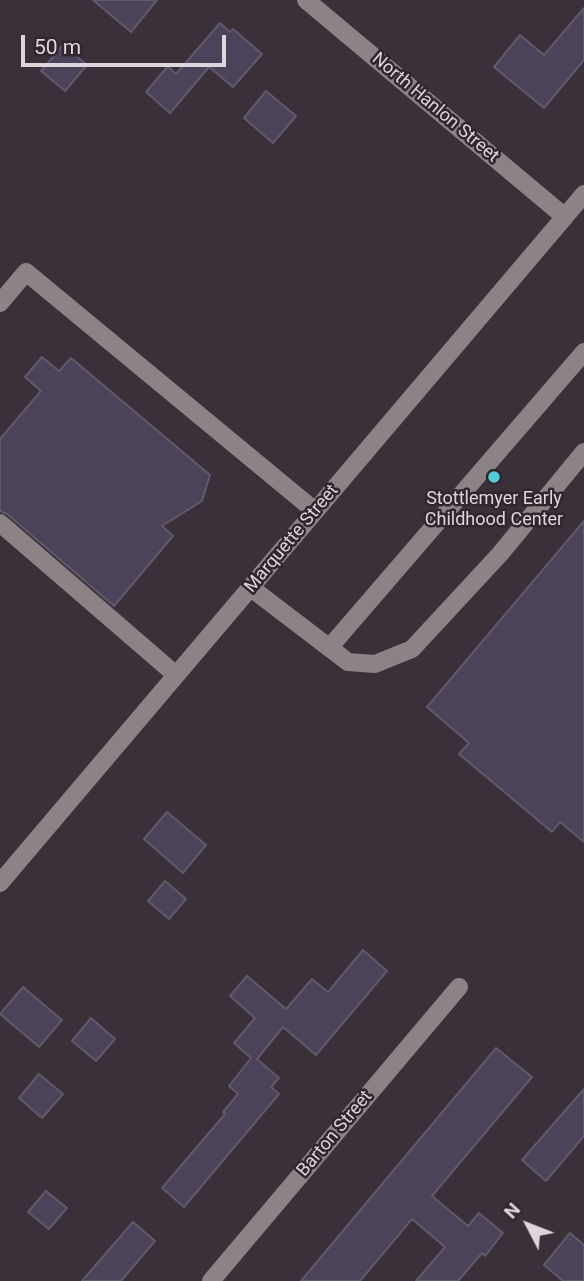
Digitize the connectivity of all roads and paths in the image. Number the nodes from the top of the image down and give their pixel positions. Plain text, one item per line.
1 (306, 0) edge
2 (584, 194) edge
3 (565, 217) junction
4 (0, 303) edge
5 (584, 352) edge
6 (584, 452) edge
7 (315, 511) junction
8 (0, 523) edge
9 (251, 587) junction
10 (330, 648) junction
11 (176, 675) junction
12 (0, 883) edge
13 (459, 987) dead end
14 (211, 1281) edge

1 - 3 street, North Hanlon Street
2 - 3 street, Marquette Street
3 - 7 street, Marquette Street
4 - 7 street
5 - 10 street
6 - 10 street
7 - 9 street, Marquette Street
8 - 11 street
9 - 10 street
9 - 11 street, Marquette Street
11 - 12 street, Marquette Street
13 - 14 street, Barton Street

